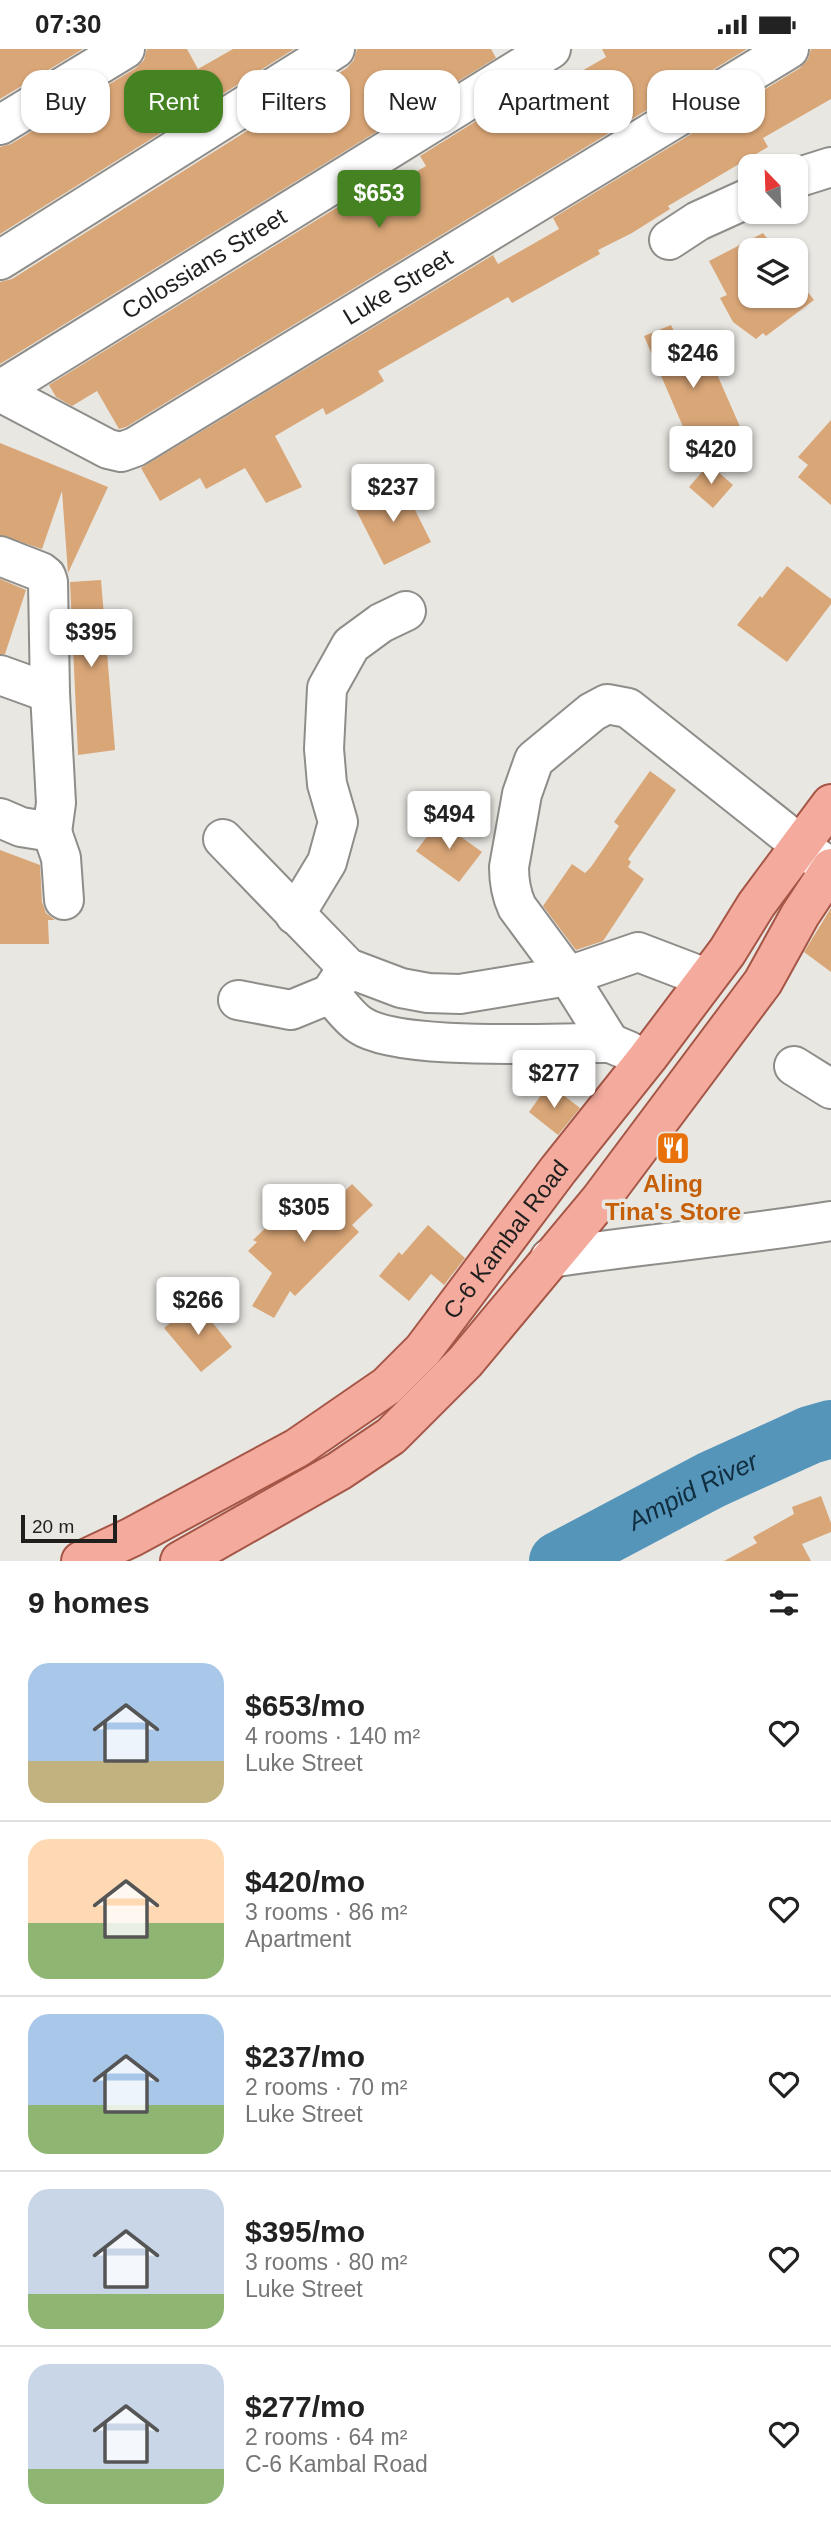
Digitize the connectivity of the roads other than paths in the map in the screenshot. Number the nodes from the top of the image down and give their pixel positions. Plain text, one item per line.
1 (125, 49) edge
2 (335, 49) edge
3 (551, 49) edge
4 (789, 49) edge
5 (0, 125) edge
6 (831, 167) edge
7 (808, 174) edge
8 (738, 203) edge
9 (669, 240) dead end
10 (0, 260) edge
11 (0, 391) edge
12 (0, 556) edge
13 (406, 611) dead end
14 (0, 675) edge
15 (50, 693) junction
16 (831, 804) edge
17 (0, 818) edge
18 (52, 832) junction
19 (223, 839) dead end
20 (800, 846) junction
21 (831, 869) edge
22 (64, 900) dead end
23 (295, 915) junction
24 (568, 976) junction
25 (706, 978) junction
26 (339, 981) junction
27 (238, 1000) dead end
28 (610, 1043) junction
29 (648, 1057) junction
30 (794, 1066) dead end
31 (831, 1089) edge
32 (831, 1221) edge
33 (550, 1258) junction
34 (81, 1561) edge
35 (180, 1561) edge

1 - 5 street
2 - 10 street
3 - 11 street, Colossians Street
4 - 11 street, Luke Street
6 - 7 street
8 - 9 street
12 - 15 street
13 - 23 street
14 - 15 street
15 - 18 street
16 - 20 main road, C-6 Kambal Road
17 - 18 street
18 - 22 street
19 - 23 street
20 - 21 street
20 - 24 street
20 - 25 main road, C-6 Kambal Road
21 - 33 main road, C-6 Kambal Road
23 - 26 street
24 - 25 street
24 - 26 street
24 - 28 street
25 - 29 main road, C-6 Kambal Road
26 - 27 street
26 - 28 street
28 - 29 street
29 - 34 main road, C-6 Kambal Road
30 - 31 street
32 - 33 street
33 - 35 main road, C-6 Kambal Road

